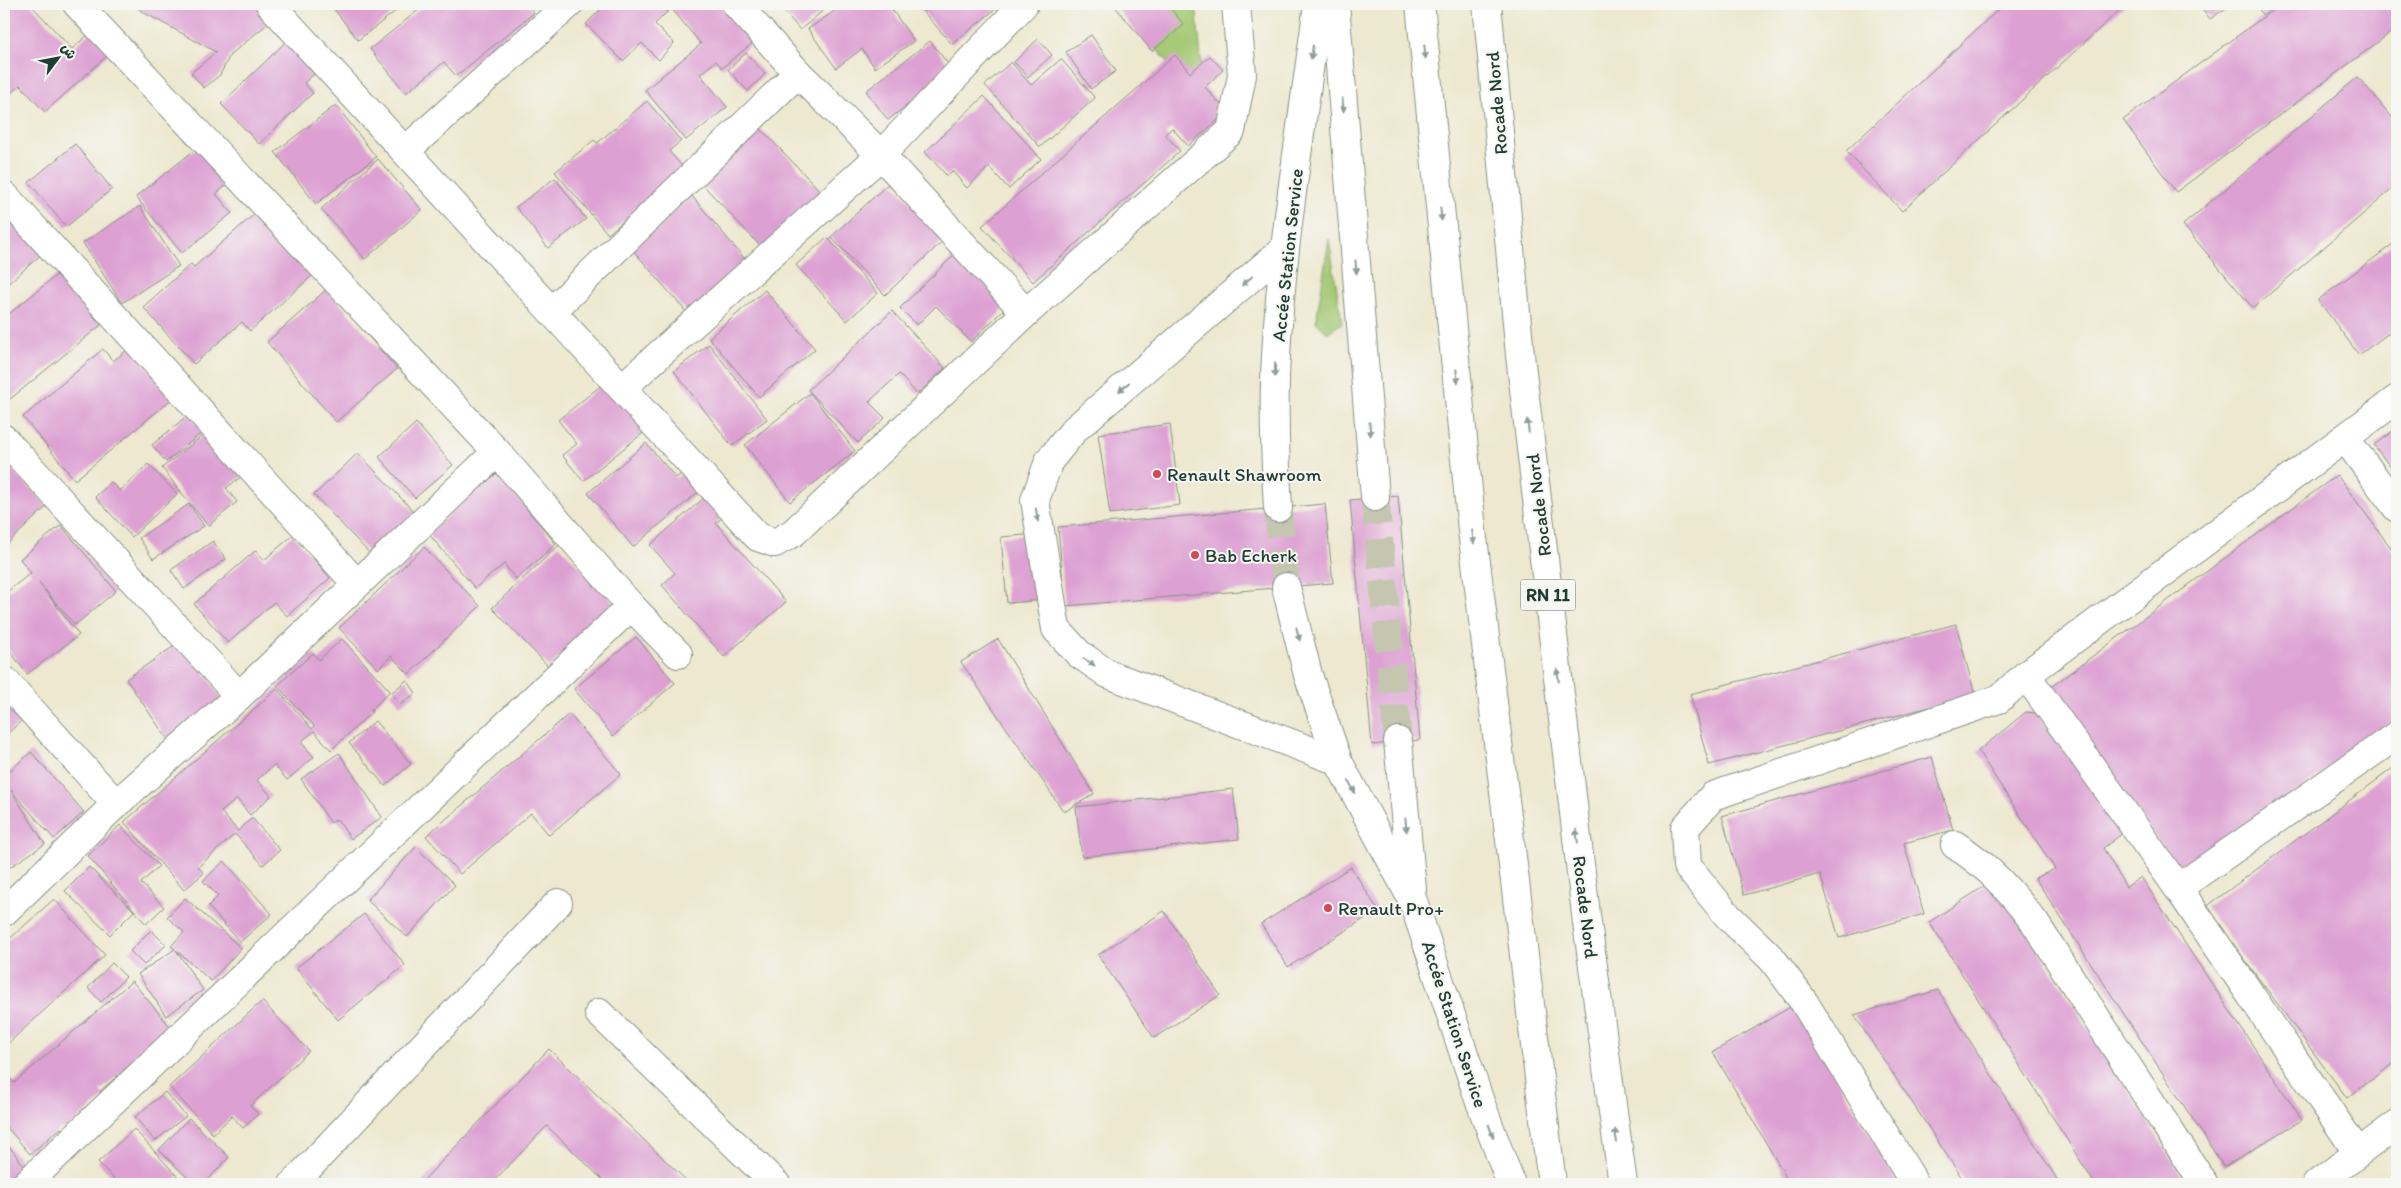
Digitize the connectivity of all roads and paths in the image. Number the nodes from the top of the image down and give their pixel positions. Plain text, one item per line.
1 (77, 4) edge
2 (270, 4) edge
3 (569, 4) edge
4 (736, 4) edge
5 (1024, 4) edge
6 (1236, 4) edge
7 (1318, 4) edge
8 (1335, 4) edge
9 (1420, 4) edge
10 (1487, 4) edge
11 (798, 72) junction
12 (405, 151) junction
13 (881, 155) junction
14 (4, 195) edge
15 (1284, 249) junction
16 (552, 311) junction
17 (1026, 313) junction
18 (622, 388) junction
19 (2397, 399) edge
20 (2345, 438) junction
21 (4, 439) edge
22 (497, 452) junction
23 (1375, 497) tunnel mouth
24 (1278, 508) tunnel mouth
25 (2397, 508) edge
26 (356, 583) junction
27 (1286, 587) tunnel mouth
28 (631, 606) junction
29 (678, 654) dead end
30 (2026, 675) junction
31 (4, 680) edge
32 (239, 696) junction
33 (2397, 735) edge
34 (1398, 741) tunnel mouth
35 (1338, 761) junction
36 (116, 804) junction
37 (1955, 845) dead end
38 (2178, 888) junction
39 (1413, 901) junction
40 (558, 903) dead end
41 (4, 912) edge
42 (599, 1013) dead end
43 (2397, 1124) edge
44 (2358, 1153) junction
45 (26, 1184) edge
46 (293, 1184) edge
47 (776, 1184) edge
48 (1510, 1184) edge
49 (1552, 1184) edge
50 (1623, 1184) edge
51 (1914, 1184) edge
52 (2204, 1184) edge
53 (2317, 1184) edge

1 - 22 main road
2 - 12 main road
3 - 12 main road
4 - 11 main road
5 - 13 main road
6 - 17 main road
7 -> 15 main road, Accée Station Service
8 -> 23 main road
9 -> 49 main road
50 -> 10 main road, Rocade Nord / RN 11
11 - 13 main road
11 - 16 main road
12 - 16 main road
13 - 17 main road
13 - 18 main road
14 - 26 main road
15 -> 24 main road, Accée Station Service
15 -> 35 main road
16 - 18 main road
17 - 18 main road
19 - 20 main road
20 - 25 main road
20 - 30 main road
21 - 32 main road
22 - 26 main road
22 - 28 main road
26 - 32 main road
27 -> 35 main road, Accée Station Service
28 - 29 main road
28 - 45 main road
30 - 38 main road
30 - 51 main road
31 - 36 main road
32 - 36 main road
33 - 38 main road
34 -> 39 main road
35 -> 39 main road, Accée Station Service
36 - 41 main road
37 - 52 main road
38 - 44 main road
39 -> 48 main road, Accée Station Service
40 - 46 main road
42 - 47 main road
43 - 44 main road
44 - 53 main road

